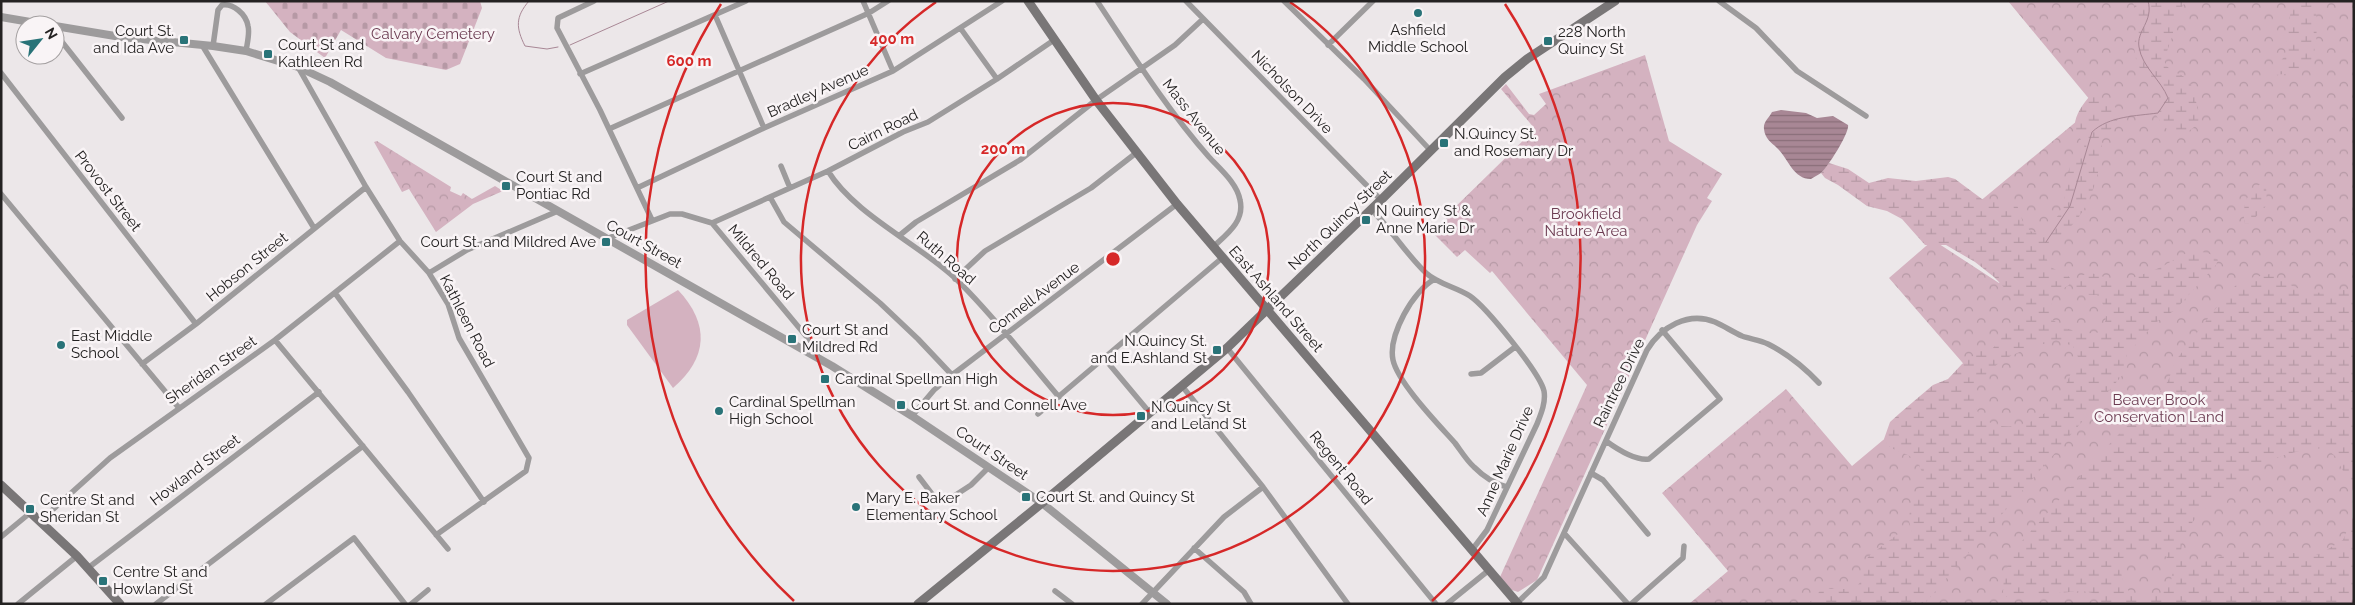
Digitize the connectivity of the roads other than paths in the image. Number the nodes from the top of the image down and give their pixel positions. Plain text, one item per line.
1 (594, 1) edge
2 (746, 1) edge
3 (863, 1) edge
4 (888, 1) edge
5 (1002, 1) edge
6 (1028, 1) edge
7 (1097, 1) edge
8 (1186, 1) edge
9 (1373, 1) edge
10 (1615, 1) edge
11 (1719, 1) edge
12 (1287, 2) edge
13 (869, 13) junction
14 (715, 15) junction
15 (1, 17) edge
16 (15, 19) edge
17 (1203, 19) junction
18 (65, 28) edge
19 (961, 29) junction
20 (1054, 40) junction
21 (202, 45) junction
22 (1328, 45) junction
23 (65, 46) edge
24 (213, 46) junction
25 (246, 51) junction
26 (298, 68) junction
27 (1142, 69) junction
28 (740, 71) junction
29 (893, 71) junction
30 (1, 73) edge
31 (580, 74) junction
32 (997, 79) junction
33 (1096, 100) junction
34 (1866, 116) dead end
35 (122, 118) dead end
36 (764, 128) junction
37 (609, 129) junction
38 (1431, 151) junction
39 (1136, 153) junction
40 (781, 166) dead end
41 (828, 171) junction
42 (366, 187) junction
43 (637, 188) junction
44 (790, 188) junction
45 (1, 194) edge
46 (770, 198) junction
47 (1381, 200) junction
48 (1177, 204) junction
49 (1371, 209) junction
50 (558, 212) junction
51 (652, 220) junction
52 (712, 223) junction
53 (314, 228) junction
54 (900, 235) junction
55 (606, 239) junction
56 (400, 241) junction
57 (1213, 247) junction
58 (1222, 258) junction
59 (429, 273) junction
60 (955, 279) junction
61 (1435, 279) junction
62 (335, 294) junction
63 (1268, 310) junction
64 (196, 324) junction
65 (1662, 330) junction
66 (1007, 335) junction
67 (276, 340) junction
68 (1515, 347) junction
69 (1227, 348) junction
70 (818, 358) junction
71 (1104, 358) junction
72 (142, 364) junction
73 (1470, 374) dead end
74 (952, 376) junction
75 (1819, 383) dead end
76 (1182, 386) junction
77 (319, 392) junction
78 (1059, 397) junction
79 (179, 408) junction
80 (1150, 413) junction
81 (1038, 414) dead end
82 (912, 416) junction
83 (1606, 441) junction
84 (363, 446) junction
85 (989, 467) junction
86 (1591, 474) junction
87 (919, 477) dead end
88 (1, 485) edge
89 (1263, 487) junction
90 (1507, 487) junction
91 (484, 502) junction
92 (1042, 503) junction
93 (30, 514) junction
94 (39, 522) junction
95 (1564, 533) junction
96 (1648, 534) dead end
97 (436, 535) junction
98 (1, 537) edge
99 (1684, 546) dead end
100 (1194, 548) junction
101 (448, 549) dead end
102 (1472, 550) junction
103 (77, 556) junction
104 (88, 568) junction
105 (1489, 570) junction
106 (428, 590) dead end
107 (1055, 591) dead end
108 (1152, 591) junction
109 (118, 603) edge
110 (1517, 603) edge
111 (18, 604) edge
112 (156, 604) edge
113 (266, 604) edge
114 (405, 604) edge
115 (411, 604) edge
116 (918, 604) edge
117 (1072, 604) edge
118 (1142, 604) edge
119 (1167, 604) edge
120 (1251, 604) edge
121 (1348, 604) edge
122 (1436, 604) edge
123 (1447, 604) edge
124 (1629, 604) edge

1 - 31 street
2 - 14 street
3 - 13 street
4 - 13 street
5 - 19 street, Bradley Avenue
6 - 20 main road, East Ashland Street
7 - 27 street, Mass Avenue
8 - 17 street, Nicholson Drive
9 - 22 street
10 - 38 main road, North Quincy Street
11 - 34 street
12 - 22 street
13 - 28 street
13 - 29 street
14 - 28 street
14 - 31 street
15 - 16 street
17 - 27 street
17 - 47 street, Nicholson Drive
18 - 21 street, Court Street
19 - 29 street, Bradley Avenue
19 - 32 street
20 - 32 street, Cairn Road
20 - 33 main road, East Ashland Street
21 - 24 street, Court Street
21 - 53 street
22 - 38 street
23 - 35 street
24 - 25 street, Court Street
24 - 25 street
25 - 26 street, Court Street
26 - 42 street, Kathleen Road
26 - 50 street, Court Street
27 - 33 street
27 - 57 street, Mass Avenue
28 - 36 street
28 - 37 street
29 - 36 street, Bradley Avenue
30 - 64 street, Provost Street
31 - 37 street
32 - 41 street, Cairn Road
33 - 39 main road, East Ashland Street
33 - 54 street
36 - 43 street, Bradley Avenue
37 - 43 street
38 - 47 main road, North Quincy Street
39 - 48 main road, East Ashland Street
39 - 60 street
40 - 44 street
41 - 44 street, Cairn Road
41 - 54 street, Ruth Road
42 - 53 street, Hobson Street
42 - 56 street, Kathleen Road
43 - 51 street
44 - 46 street, Cairn Road
45 - 72 street
46 - 52 street, Cairn Road
46 - 74 street
47 - 49 main road, North Quincy Street
48 - 57 main road, East Ashland Street
48 - 66 street, Connell Avenue
49 - 61 street, Anne Marie Drive
49 - 63 main road, North Quincy Street
50 - 55 street, Court Street
50 - 59 street
51 - 52 street, Mildred Road
51 - 55 street, Mildred Road
52 - 70 street, Mildred Road
53 - 64 street, Hobson Street
54 - 60 street, Ruth Road
55 - 70 street, Court Street
56 - 59 street, Kathleen Road
56 - 62 street, Sheridan Street
57 - 58 main road, East Ashland Street
58 - 63 main road, East Ashland Street
58 - 71 street
59 - 91 street, Kathleen Road
60 - 66 street, Ruth Road
61 - 68 street, Anne Marie Drive
61 - 90 street
62 - 67 street, Sheridan Street
62 - 91 street
63 - 69 main road, North Quincy Street
63 - 102 main road, East Ashland Street
64 - 72 street, Hobson Street
65 - 75 street, Raintree Drive
65 - 83 street, Raintree Drive
65 - 83 street
66 - 74 street, Connell Avenue
66 - 78 street, Ruth Road
67 - 77 street
67 - 79 street, Sheridan Street
68 - 73 street
68 - 90 street, Anne Marie Drive
69 - 76 main road, North Quincy Street
69 - 122 street, Regent Road
70 - 82 street, Court Street
71 - 78 street
71 - 80 street
72 - 79 street
74 - 82 street, Connell Avenue
76 - 80 main road, North Quincy Street
76 - 89 street
77 - 84 street
77 - 104 street, Howland Street
78 - 81 street
79 - 94 street, Sheridan Street
80 - 92 main road, North Quincy Street
82 - 85 street, Court Street
83 - 86 street, Raintree Drive
84 - 97 street
84 - 112 street
85 - 87 street
85 - 92 street, Court Street
86 - 95 street, Raintree Drive
86 - 96 street
88 - 93 main road
89 - 100 street
89 - 121 street
90 - 102 street, Anne Marie Drive
91 - 97 street, Kathleen Road
92 - 108 street, Court Street
92 - 116 main road, North Quincy Street
93 - 94 main road
93 - 98 street
94 - 103 main road
95 - 110 street, Raintree Drive
95 - 124 street
97 - 101 street
99 - 124 street
100 - 108 street
100 - 120 street
102 - 105 main road, East Ashland Street
103 - 104 main road
103 - 111 street
104 - 109 main road
105 - 110 main road, East Ashland Street
105 - 123 street
106 - 115 street
107 - 117 street
108 - 118 street
108 - 119 street, Court Street
113 - 114 street

